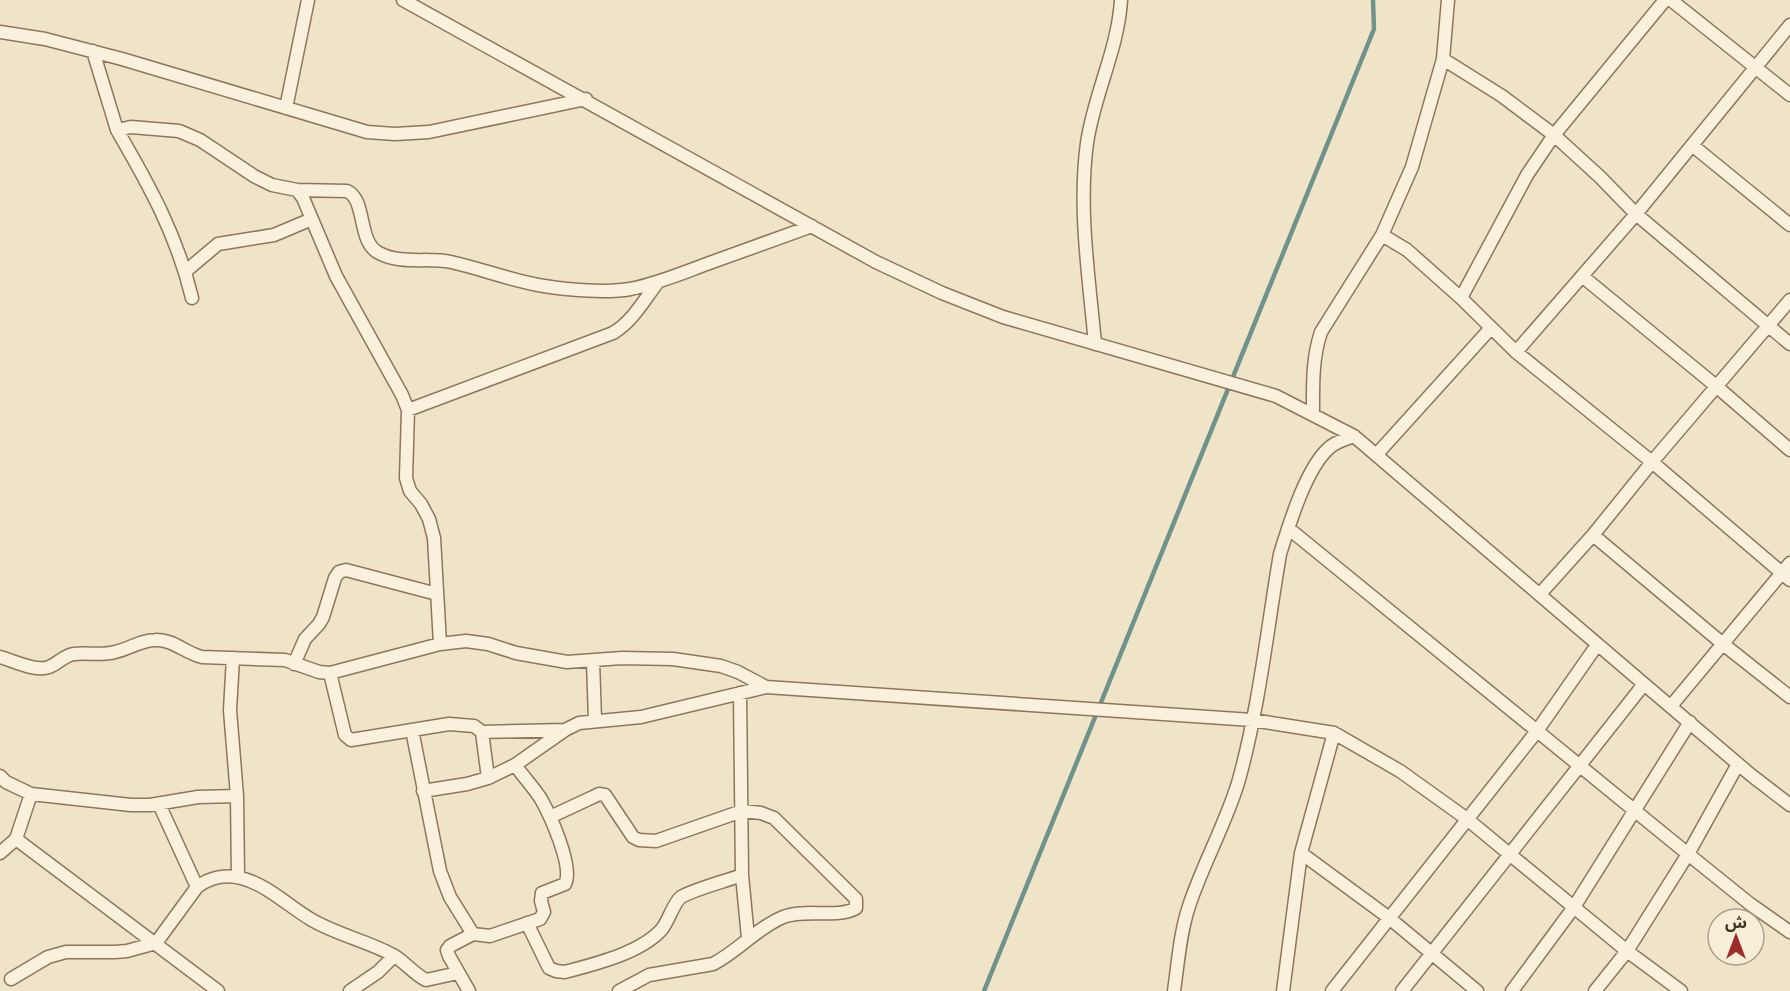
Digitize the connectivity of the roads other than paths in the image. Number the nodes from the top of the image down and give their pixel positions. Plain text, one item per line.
1 (308, 0) edge
2 (403, 0) edge
3 (1121, 0) edge
4 (1448, 0) edge
5 (1665, 0) edge
6 (1671, 0) edge
7 (1790, 25) edge
8 (0, 32) edge
9 (93, 51) junction
10 (1443, 59) junction
11 (1756, 67) junction
12 (1790, 95) edge
13 (585, 99) junction
14 (286, 108) junction
15 (117, 130) junction
16 (1554, 135) junction
17 (1692, 145) junction
18 (297, 190) junction
19 (1636, 214) junction
20 (312, 219) junction
21 (1790, 225) edge
22 (812, 226) junction
23 (1382, 235) junction
24 (186, 270) junction
25 (1582, 276) junction
26 (658, 282) junction
27 (192, 298) dead end
28 (1461, 298) junction
29 (1790, 300) edge
30 (1768, 326) junction
31 (1490, 329) junction
32 (1095, 344) junction
33 (1790, 344) edge
34 (1516, 352) junction
35 (1716, 386) junction
36 (408, 410) junction
37 (1313, 414) junction
38 (1354, 436) junction
39 (1790, 450) edge
40 (1377, 454) junction
41 (1652, 462) junction
42 (1288, 528) junction
43 (1593, 535) junction
44 (1787, 572) edge
45 (437, 594) junction
46 (1540, 594) junction
47 (440, 644) junction
48 (1723, 644) junction
49 (1597, 645) junction
50 (0, 657) edge
51 (233, 658) junction
52 (593, 661) junction
53 (294, 664) junction
54 (330, 673) junction
55 (1644, 684) junction
56 (766, 687) junction
57 (740, 693) junction
58 (1790, 698) edge
59 (1671, 706) junction
60 (595, 720) junction
61 (1252, 720) junction
62 (1690, 722) junction
63 (412, 730) junction
64 (565, 730) junction
65 (1537, 730) junction
66 (482, 732) junction
67 (1334, 733) junction
68 (1579, 764) junction
69 (1738, 764) junction
70 (515, 765) junction
71 (0, 776) edge
72 (488, 778) junction
73 (423, 791) junction
74 (31, 794) junction
75 (237, 795) junction
76 (159, 804) junction
77 (1790, 805) edge
78 (1635, 810) junction
79 (742, 811) junction
80 (550, 817) junction
81 (1467, 819) junction
82 (15, 839) junction
83 (0, 853) edge
84 (1301, 853) junction
85 (1688, 854) junction
86 (1510, 856) junction
87 (742, 874) junction
88 (238, 877) junction
89 (197, 887) junction
90 (1574, 907) junction
91 (1388, 917) junction
92 (527, 923) junction
93 (1790, 932) edge
94 (473, 934) junction
95 (748, 938) junction
96 (156, 943) junction
97 (1627, 951) junction
98 (1432, 955) junction
99 (394, 956) junction
100 (458, 973) junction
101 (11, 979) dead end
102 (218, 991) edge
103 (350, 991) edge
104 (469, 991) edge
105 (619, 991) edge
106 (1174, 991) edge
107 (1283, 991) edge
108 (1332, 991) edge
109 (1402, 991) edge
110 (1477, 991) edge
111 (1512, 991) edge
112 (1595, 991) edge
113 (1681, 991) edge

1 - 14 street
2 - 13 street
3 - 32 street
4 - 10 street
5 - 16 street
6 - 11 street
7 - 11 street
8 - 9 street
9 - 14 street
9 - 15 street
10 - 16 street
10 - 23 street
11 - 12 street
11 - 17 street
13 - 14 street
13 - 22 street
15 - 18 street
15 - 24 street
16 - 19 street
16 - 28 street
17 - 19 street
17 - 21 street
18 - 20 street
18 - 26 street
19 - 25 street
19 - 30 street
20 - 24 street
20 - 36 street
22 - 26 street
22 - 32 street
23 - 28 street
23 - 37 street
24 - 27 street
25 - 34 street
25 - 35 street
26 - 36 street
28 - 31 street
29 - 30 street
30 - 33 street
30 - 35 street
31 - 34 street
31 - 40 street
32 - 37 street
34 - 41 street
35 - 39 street
35 - 41 street
36 - 45 street
37 - 38 street
38 - 40 street
38 - 42 street
40 - 46 street
41 - 43 street
41 - 44 street
42 - 61 street
42 - 65 street
43 - 46 street
43 - 48 street
44 - 48 street
45 - 47 street
45 - 53 street
46 - 49 street
47 - 52 street
47 - 54 street
48 - 58 street
48 - 59 street
49 - 55 street
49 - 65 street
50 - 51 street
51 - 53 street
51 - 75 street
52 - 56 street
52 - 60 street
53 - 54 street
54 - 63 street
55 - 59 street
55 - 68 street
56 - 57 street
56 - 61 street
57 - 60 street
57 - 79 street
59 - 62 street
60 - 64 street
61 - 67 street
61 - 106 street
62 - 69 street
62 - 78 street
63 - 66 street
63 - 73 street
64 - 66 street
64 - 70 street
65 - 68 street
65 - 81 street
66 - 72 street
67 - 81 street
67 - 84 street
68 - 78 street
68 - 86 street
69 - 77 street
69 - 85 street
70 - 72 street
70 - 80 street
71 - 74 street
72 - 73 street
73 - 94 street
74 - 76 street
74 - 82 street
75 - 76 street
75 - 88 street
76 - 89 street
78 - 85 street
78 - 90 street
79 - 80 street
79 - 87 street
79 - 95 street
80 - 92 street
81 - 86 street
81 - 91 street
82 - 83 street
82 - 96 street
84 - 91 street
84 - 107 street
85 - 93 street
85 - 97 street
86 - 90 street
86 - 98 street
87 - 92 street
87 - 95 street
88 - 89 street
88 - 99 street
89 - 96 street
90 - 97 street
90 - 111 street
91 - 98 street
91 - 108 street
92 - 94 street
94 - 100 street
95 - 105 street
96 - 101 street
96 - 102 street
97 - 112 street
97 - 113 street
98 - 109 street
98 - 110 street
99 - 100 street
99 - 103 street
100 - 104 street

